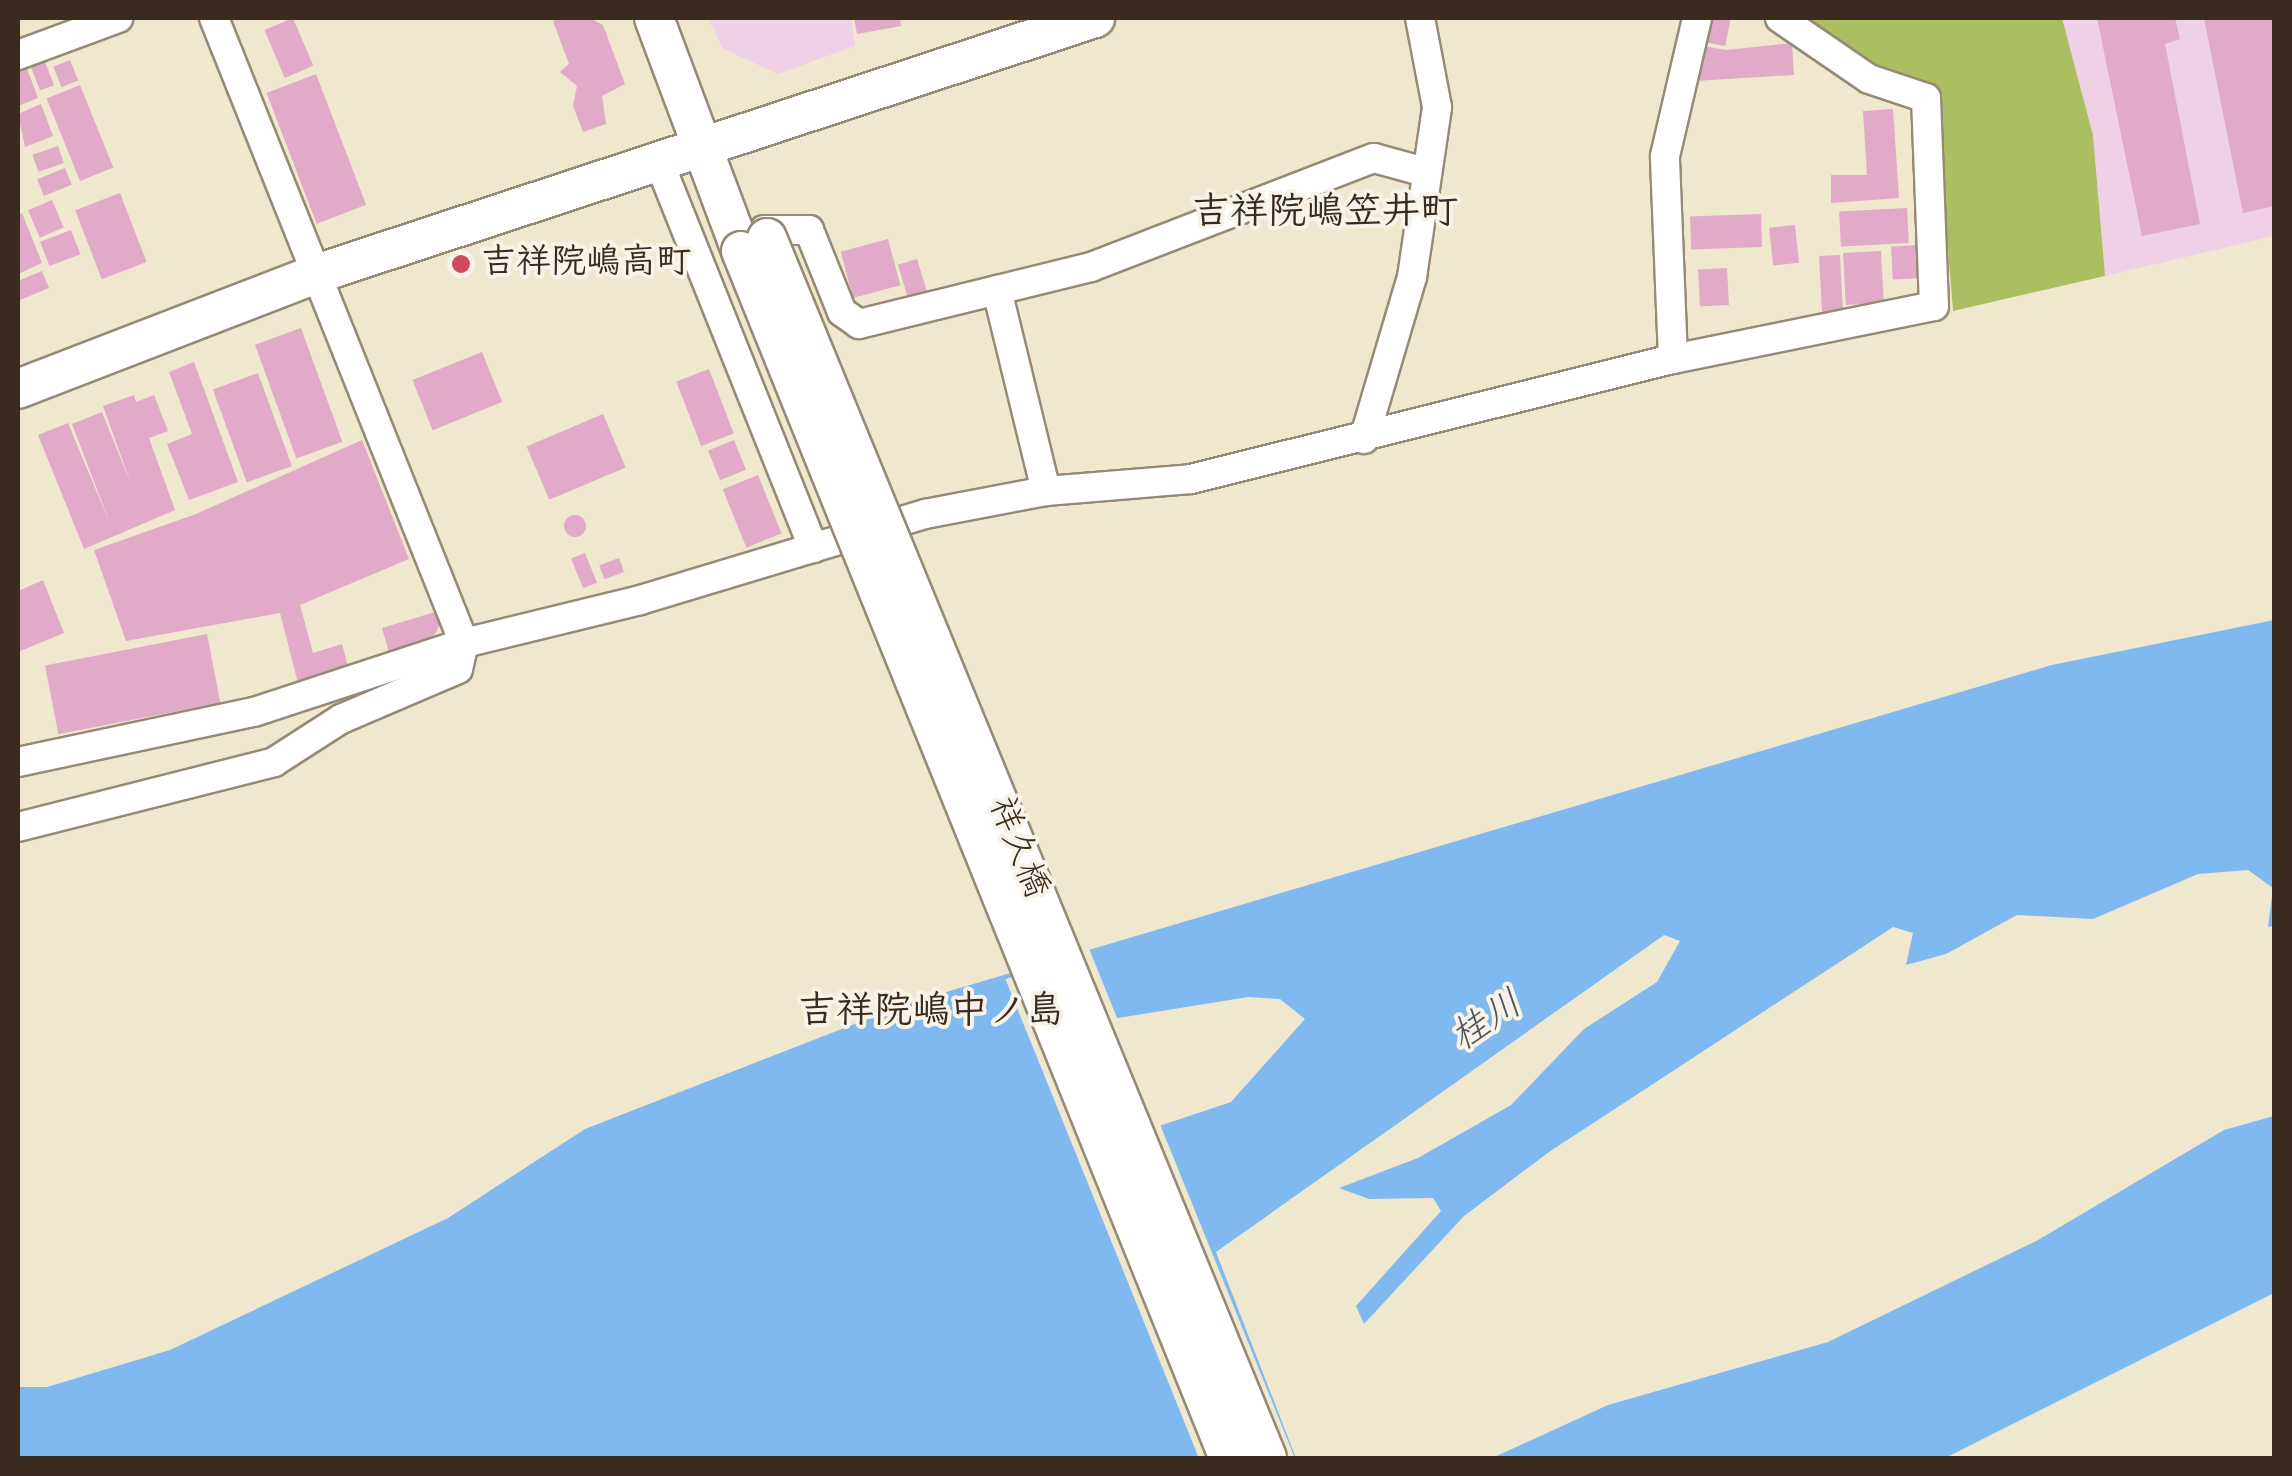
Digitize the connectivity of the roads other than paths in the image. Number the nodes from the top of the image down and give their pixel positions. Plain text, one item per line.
1 (118, 18) edge
2 (214, 18) edge
3 (654, 18) edge
4 (1095, 18) edge
5 (1420, 18) edge
6 (1697, 18) edge
7 (1780, 18) edge
8 (18, 56) edge
9 (699, 146) junction
10 (659, 162) junction
11 (1426, 172) junction
12 (757, 240) junction
13 (319, 273) junction
14 (997, 290) junction
15 (1673, 359) junction
16 (18, 389) edge
17 (1364, 439) junction
18 (1046, 492) junction
19 (813, 548) junction
20 (464, 643) junction
21 (18, 762) edge
22 (18, 827) edge
23 (1229, 1458) edge
24 (1268, 1458) edge

1 - 8 street
2 - 13 street
3 - 9 street
4 - 9 street
5 - 11 street
6 - 15 street
7 - 15 street
9 - 10 street
9 - 12 street
10 - 13 street
10 - 19 street
11 - 14 street
11 - 17 street
12 - 14 street
12 - 23 street, 祥久橋, bridge
12 - 24 street, 祥久橋, bridge
13 - 16 street
13 - 20 street
14 - 18 street
15 - 17 street
17 - 18 street
18 - 19 street
19 - 20 street
20 - 21 street
20 - 22 street

